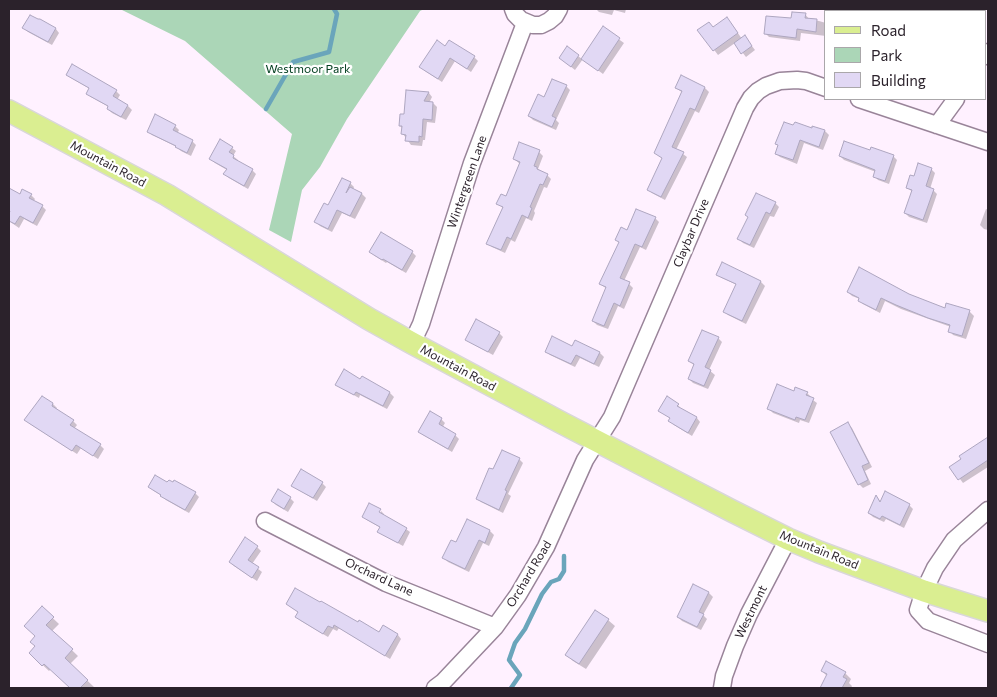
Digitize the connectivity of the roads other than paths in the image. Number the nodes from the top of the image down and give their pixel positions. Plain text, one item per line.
1 (513, 9) edge
2 (559, 9) edge
3 (525, 23) junction
4 (824, 87) edge
5 (862, 100) edge
6 (955, 100) edge
7 (9, 111) edge
8 (937, 125) junction
9 (988, 142) edge
10 (412, 343) junction
11 (597, 441) junction
12 (988, 510) edge
13 (265, 521) dead end
14 (788, 539) junction
15 (924, 590) junction
16 (988, 611) edge
17 (495, 627) junction
18 (988, 644) edge
19 (435, 688) edge
20 (722, 688) edge

1 - 3 street
2 - 3 street
3 - 10 street, Wintergreen Lane
4 - 11 street, Claybar Drive
5 - 8 street
6 - 8 street
7 - 10 main road, Mountain Road
8 - 9 street
10 - 11 main road, Mountain Road
11 - 14 main road, Mountain Road
11 - 17 street, Orchard Road
12 - 15 street
13 - 17 street, Orchard Lane
14 - 15 main road, Mountain Road
14 - 20 street, Westmont
15 - 16 main road, Mountain Road
15 - 18 street
17 - 19 street, Orchard Road

